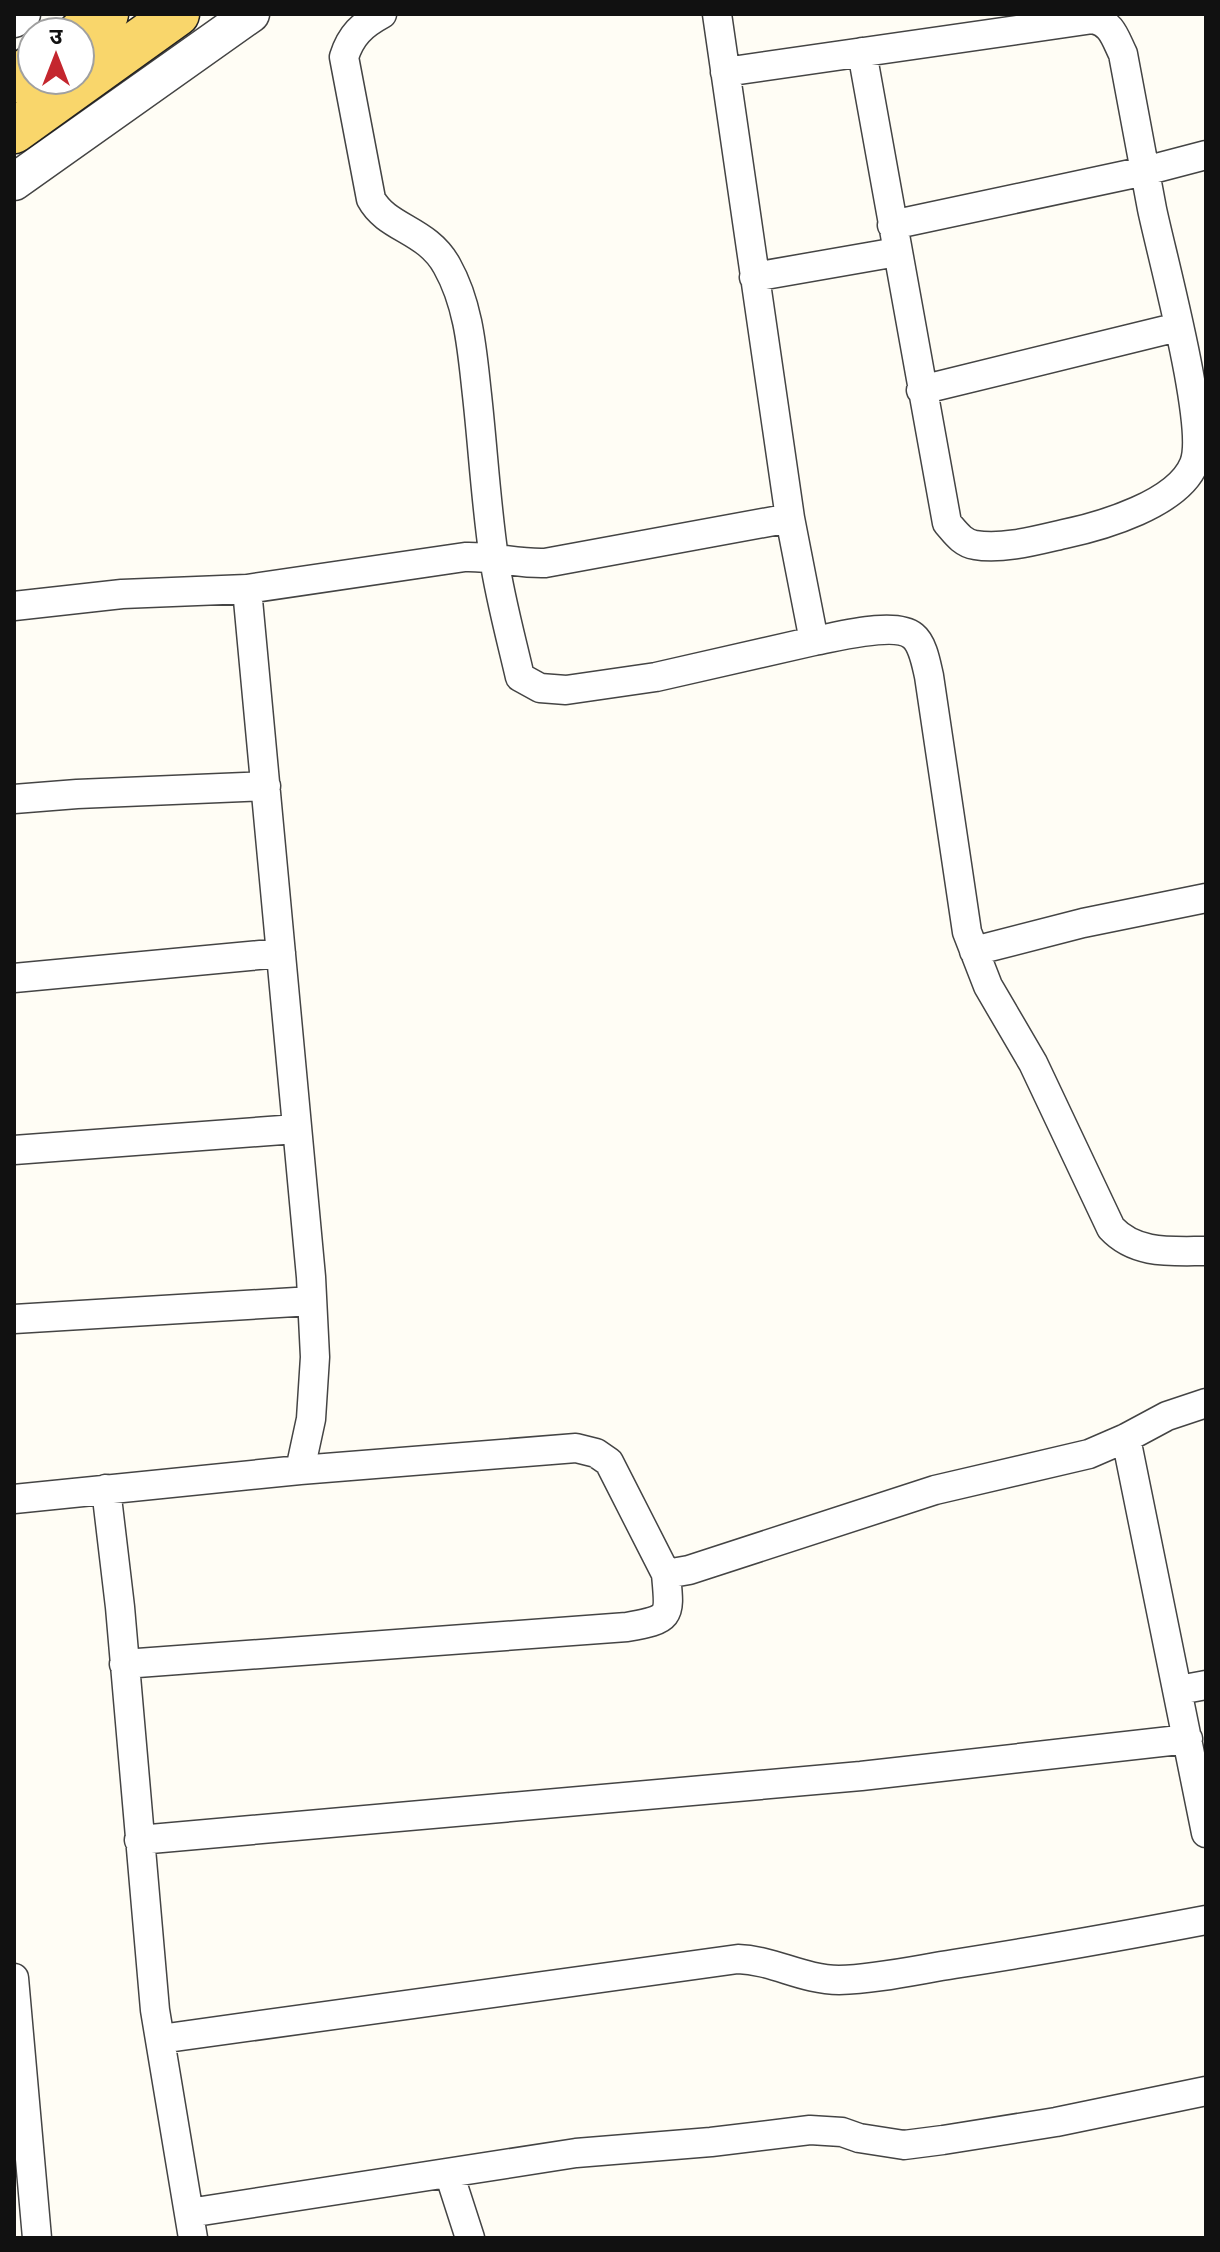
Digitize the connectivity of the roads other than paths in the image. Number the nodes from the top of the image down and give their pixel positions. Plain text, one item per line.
1 (22, 14) edge
2 (177, 14) edge
3 (251, 14) edge
4 (382, 14) edge
5 (717, 14) edge
6 (14, 19) edge
7 (862, 52) junction
8 (725, 72) junction
9 (14, 131) edge
10 (1206, 155) edge
11 (1145, 171) junction
12 (14, 182) edge
13 (894, 238) junction
14 (754, 277) junction
15 (1178, 327) junction
16 (921, 390) junction
17 (790, 518) junction
18 (494, 559) junction
19 (247, 589) junction
20 (14, 606) edge
21 (814, 641) junction
22 (266, 786) junction
23 (14, 799) edge
24 (1206, 898) edge
25 (974, 951) junction
26 (281, 953) junction
27 (14, 978) edge
28 (296, 1129) junction
29 (14, 1150) edge
30 (1206, 1251) edge
31 (312, 1301) junction
32 (14, 1319) edge
33 (1206, 1403) edge
34 (1126, 1438) junction
35 (300, 1470) junction
36 (106, 1489) junction
37 (14, 1499) edge
38 (666, 1574) junction
39 (124, 1664) junction
40 (1192, 1688) edge
41 (1188, 1739) junction
42 (1206, 1833) edge
43 (139, 1840) junction
44 (1206, 1920) edge
45 (14, 1978) edge
46 (160, 2039) junction
47 (1206, 2091) edge
48 (449, 2173) junction
49 (191, 2225) edge
50 (37, 2238) edge
51 (470, 2238) edge

1 - 6 street
2 - 9 main road
3 - 12 street
4 - 18 street
5 - 8 street
7 - 8 street
7 - 11 street
7 - 13 street
8 - 14 street
10 - 11 street
11 - 13 street
11 - 15 street
13 - 14 street
13 - 16 street
14 - 17 street
15 - 16 street
15 - 16 street
17 - 18 street
17 - 21 street
18 - 19 street
18 - 21 street
19 - 20 street
19 - 22 street
21 - 25 street
22 - 23 street
22 - 26 street
24 - 25 street
25 - 30 street
26 - 27 street
26 - 28 street
28 - 29 street
28 - 31 street
31 - 32 street
31 - 35 street
33 - 34 street
34 - 38 street
34 - 40 street
35 - 36 street
35 - 38 street
36 - 37 street
36 - 39 street
38 - 39 street
39 - 43 street
40 - 41 street
41 - 42 street
41 - 43 street
43 - 46 street
44 - 46 street
45 - 50 street
46 - 49 street
47 - 48 street
48 - 49 street
48 - 51 street

